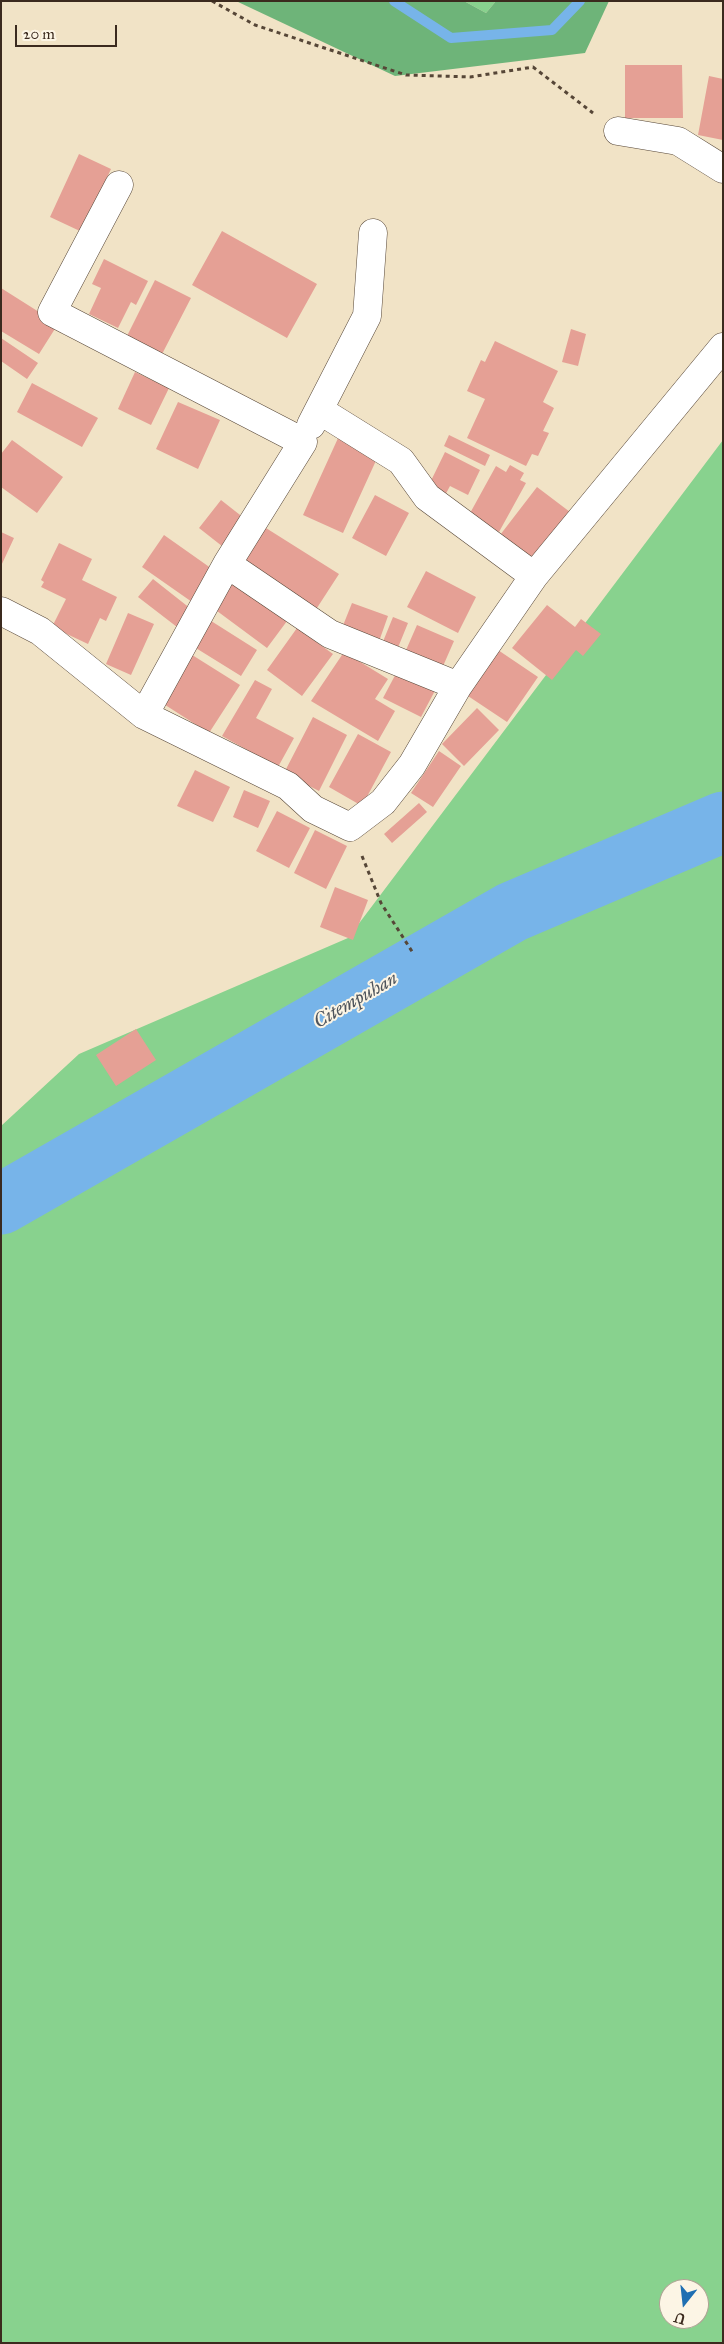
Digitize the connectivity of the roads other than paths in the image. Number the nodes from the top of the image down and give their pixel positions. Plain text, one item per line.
1 (618, 131) road end
2 (723, 169) edge
3 (119, 185) dead end
4 (373, 233) dead end
5 (723, 347) edge
6 (319, 410) junction
7 (303, 442) junction
8 (228, 564) junction
9 (534, 576) junction
10 (1, 611) edge
11 (458, 686) junction
12 (144, 715) junction

1 - 2 street
3 - 7 street
4 - 6 street
5 - 9 street
6 - 7 street
6 - 9 street
7 - 8 street
8 - 11 street
8 - 12 street
9 - 11 street
10 - 12 street
11 - 12 street

